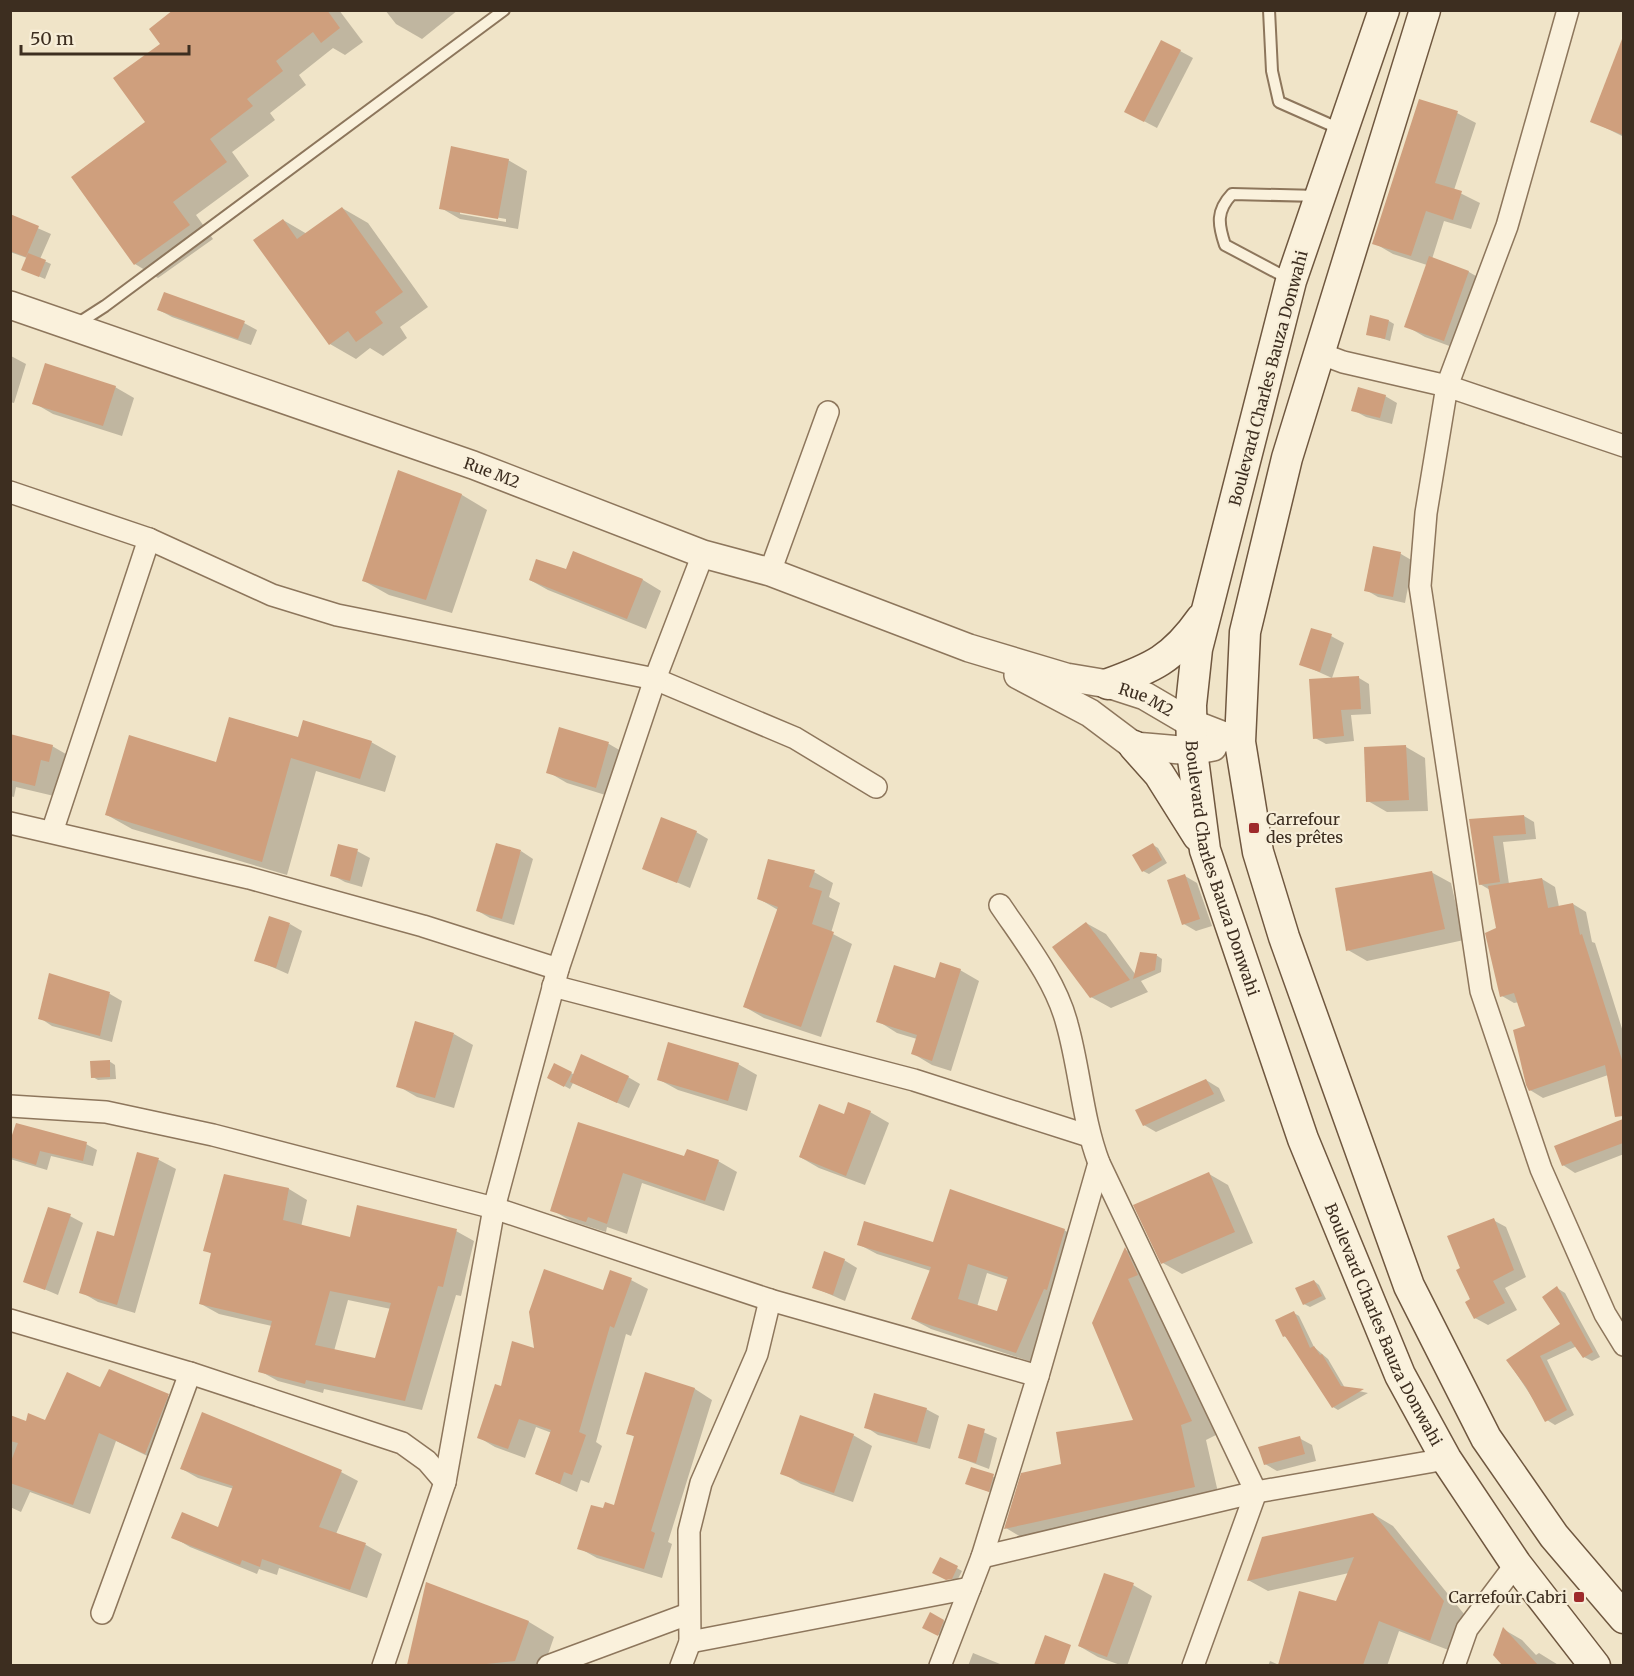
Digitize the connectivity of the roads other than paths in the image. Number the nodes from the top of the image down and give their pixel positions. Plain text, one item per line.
1 (504, 10) edge
2 (1269, 10) edge
3 (1384, 10) edge
4 (1425, 10) edge
5 (1568, 10) edge
6 (1344, 130) junction
7 (1319, 196) junction
8 (1291, 281) junction
9 (10, 304) edge
10 (74, 326) junction
11 (1319, 353) junction
12 (1447, 386) junction
13 (828, 412) dead end
14 (1623, 446) edge
15 (10, 492) edge
16 (149, 539) junction
17 (703, 554) junction
18 (770, 572) junction
19 (1206, 612) junction
20 (969, 648) junction
21 (655, 679) junction
22 (1108, 684) junction
23 (1191, 737) junction
24 (1240, 742) junction
25 (1134, 746) junction
26 (876, 787) dead end
27 (10, 823) edge
28 (52, 832) junction
29 (1205, 850) junction
30 (1000, 905) dead end
31 (556, 978) junction
32 (10, 1106) edge
33 (1089, 1136) junction
34 (1099, 1162) junction
35 (494, 1208) junction
36 (770, 1300) junction
37 (10, 1320) edge
38 (1623, 1345) edge
39 (190, 1373) junction
40 (1038, 1376) junction
41 (1446, 1459) junction
42 (445, 1482) junction
43 (1256, 1492) junction
44 (982, 1557) junction
45 (1516, 1564) junction
46 (970, 1588) junction
47 (102, 1613) dead end
48 (688, 1614) junction
49 (1623, 1618) edge
50 (690, 1642) junction
51 (383, 1665) edge
52 (548, 1665) edge
53 (681, 1665) edge
54 (940, 1665) edge
55 (1193, 1665) edge
56 (1454, 1665) edge
57 (1595, 1665) edge

1 - 10 lane
2 - 6 lane
3 - 6 main road, Boulevard Charles Bauza Donwahi
4 - 11 main road
5 - 12 street
6 - 7 main road, Boulevard Charles Bauza Donwahi
7 - 8 main road, Boulevard Charles Bauza Donwahi
7 - 8 lane
8 - 19 main road, Boulevard Charles Bauza Donwahi
9 - 10 street, Rue M2
10 - 17 street, Rue M2
11 - 12 street
11 - 24 main road
12 - 14 street
12 - 38 street
13 - 18 street
15 - 16 street
16 - 21 street
16 - 28 street
17 - 18 street, Rue M2
17 - 21 street
18 - 20 street, Rue M2
19 - 22 main road
19 - 23 main road, Boulevard Charles Bauza Donwahi
20 - 22 street, Rue M2
20 - 25 street, Rue M2
21 - 26 street
21 - 31 street
22 - 23 street, Rue M2
23 - 24 street, Rue M2
23 - 25 street, Rue M2
23 - 29 main road, Boulevard Charles Bauza Donwahi
24 - 49 main road
25 - 29 main road
27 - 28 street
28 - 31 street
29 - 41 main road, Boulevard Charles Bauza Donwahi
30 - 33 street
31 - 33 street
31 - 35 street
32 - 35 street
33 - 34 street
34 - 40 street
34 - 43 street
35 - 36 street
35 - 42 street
36 - 40 street
36 - 48 street
37 - 39 street
39 - 42 street
39 - 47 street
40 - 44 street
41 - 43 street
41 - 45 main road, Boulevard Charles Bauza Donwahi
42 - 51 street
43 - 44 street
43 - 55 street
44 - 46 street
45 - 56 street
45 - 57 main road, Boulevard Charles Bauza Donwahi
46 - 50 street
46 - 54 street
48 - 50 street
48 - 52 street
50 - 53 street

